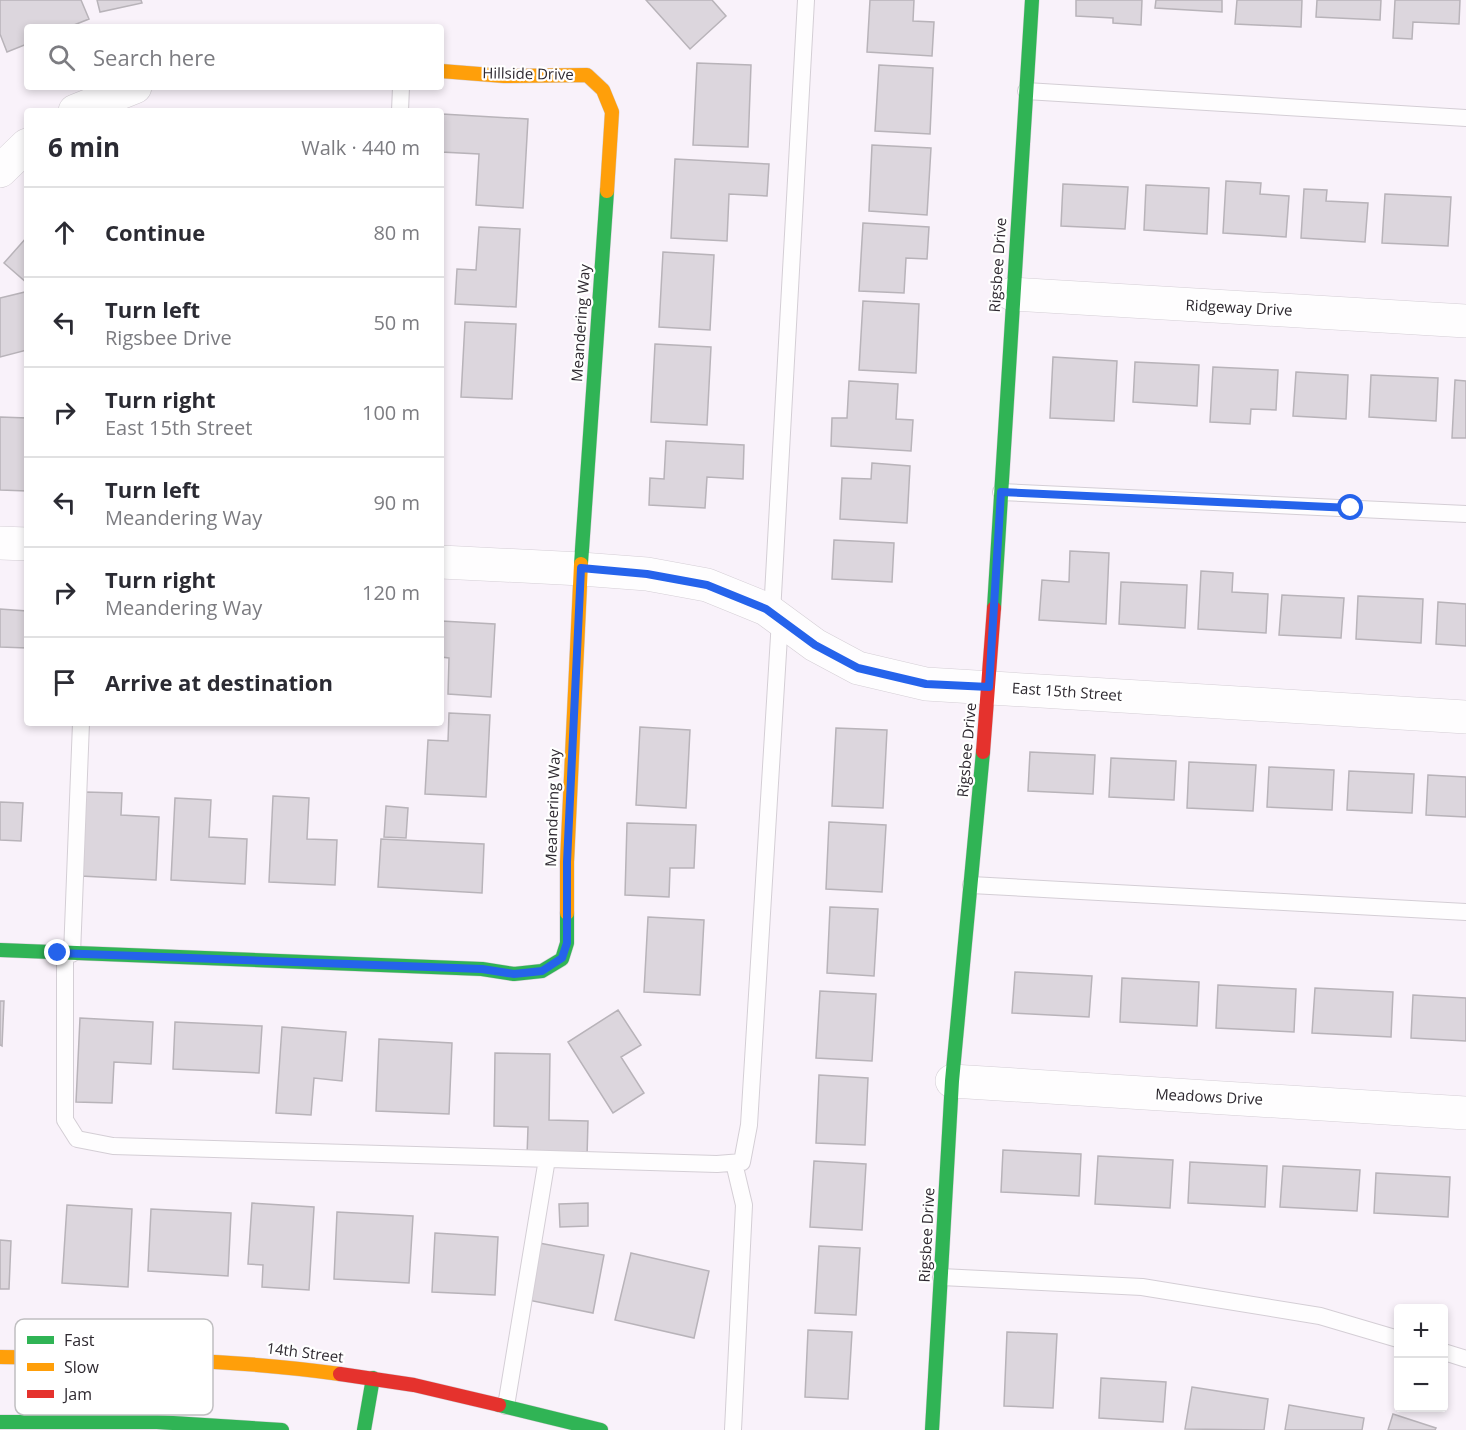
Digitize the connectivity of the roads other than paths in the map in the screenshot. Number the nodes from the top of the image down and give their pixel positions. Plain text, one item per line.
1 (806, 0) edge
2 (1032, 0) edge
3 (444, 71) edge
4 (128, 90) edge
5 (401, 90) edge
6 (1026, 91) junction
7 (607, 94) joint
8 (82, 108) edge
9 (400, 108) edge
10 (1466, 118) edge
11 (1012, 294) junction
12 (1466, 321) edge
13 (1001, 492) junction
14 (1466, 514) edge
15 (0, 543) edge
16 (24, 544) edge
17 (444, 562) edge
18 (581, 568) junction
19 (776, 616) junction
20 (989, 687) junction
21 (1466, 717) edge
22 (81, 726) edge
23 (971, 885) junction
24 (1466, 912) edge
25 (0, 950) edge
26 (68, 954) junction
27 (952, 1081) junction
28 (1466, 1113) edge
29 (547, 1159) junction
30 (734, 1163) junction
31 (941, 1277) junction
32 (1394, 1338) edge
33 (1448, 1354) edge
34 (0, 1357) edge
35 (15, 1357) edge
36 (1466, 1359) edge
37 (213, 1361) edge
38 (374, 1378) junction
39 (506, 1406) junction
40 (9, 1424) edge
41 (66, 1426) edge
42 (120, 1426) edge
43 (282, 1430) edge
44 (364, 1430) edge
45 (601, 1430) edge
46 (733, 1430) edge
47 (932, 1430) edge

1 - 19 lane
2 - 6 street, Rigsbee Drive
3 - 7 street, Hillside Drive
4 - 8 street
5 - 9 lane
6 - 10 lane
6 - 11 street, Rigsbee Drive
7 - 18 street, Meandering Way
11 - 12 street, Ridgeway Drive
11 - 13 street, Rigsbee Drive
13 - 14 lane
13 - 20 street, Rigsbee Drive
15 - 16 street
17 - 18 street, East 15th Street
18 - 19 street, East 15th Street
18 - 26 street, Meandering Way
19 - 20 street, East 15th Street
19 - 30 lane
20 - 21 street, East 15th Street
20 - 23 street, Rigsbee Drive
22 - 26 lane
23 - 24 lane
23 - 27 street, Rigsbee Drive
25 - 26 street, Meandering Way
26 - 29 lane
27 - 28 street, Meadows Drive
27 - 31 street, Rigsbee Drive
29 - 30 lane
29 - 39 lane
30 - 46 lane
31 - 32 lane
31 - 47 street, Rigsbee Drive
33 - 36 lane
34 - 35 street, 14th Street
37 - 38 street, 14th Street
38 - 39 street, 14th Street
38 - 44 street
39 - 45 street, 14th Street
40 - 41 street
41 - 42 street
42 - 43 street

